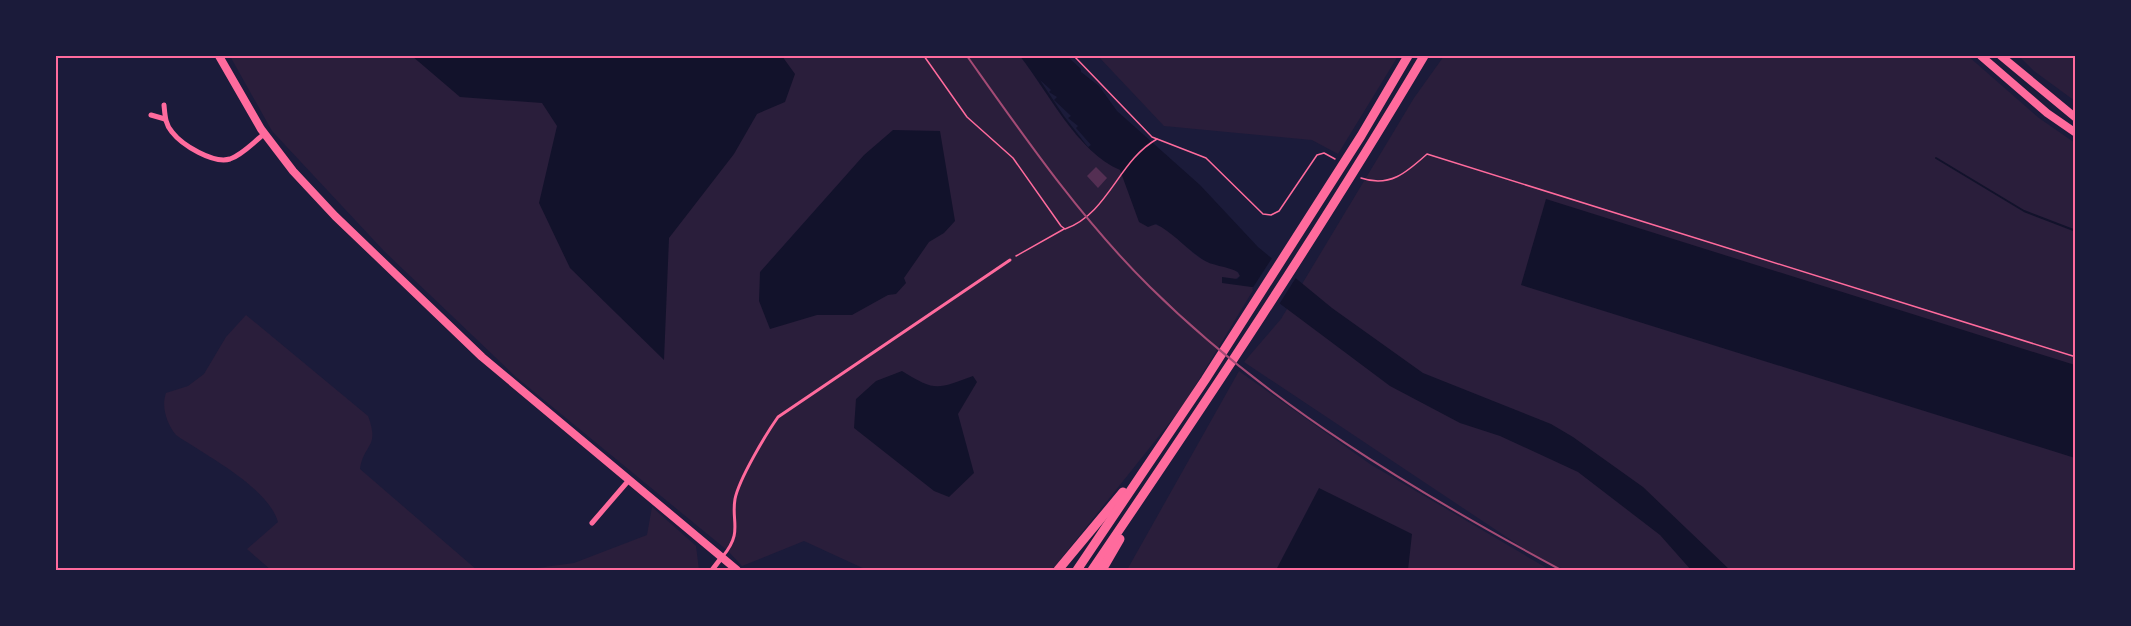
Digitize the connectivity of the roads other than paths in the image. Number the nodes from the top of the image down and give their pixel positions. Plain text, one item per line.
1 (219, 56) edge
2 (1408, 56) edge
3 (1424, 56) edge
4 (1981, 56) edge
5 (2001, 56) edge
6 (164, 105) dead end
7 (151, 115) dead end
8 (2076, 118) edge
9 (165, 119) junction
10 (264, 134) junction
11 (2076, 134) edge
12 (1010, 260) road end
13 (1138, 476) junction
14 (629, 480) junction
15 (1148, 488) junction
16 (592, 523) dead end
17 (722, 557) junction
18 (712, 570) edge
19 (737, 570) edge
20 (1058, 570) edge
21 (1077, 570) edge
22 (1092, 570) edge
23 (1102, 570) edge

1 - 10 main road
2 - 13 highway
3 - 15 highway
4 - 11 main road
5 - 8 main road
6 - 9 street
7 - 9 street
9 - 10 street
10 - 14 main road
12 - 17 lane
13 - 20 highway
13 - 21 highway
14 - 16 street
14 - 17 main road
15 - 22 highway
15 - 23 highway
17 - 18 street
17 - 19 main road

